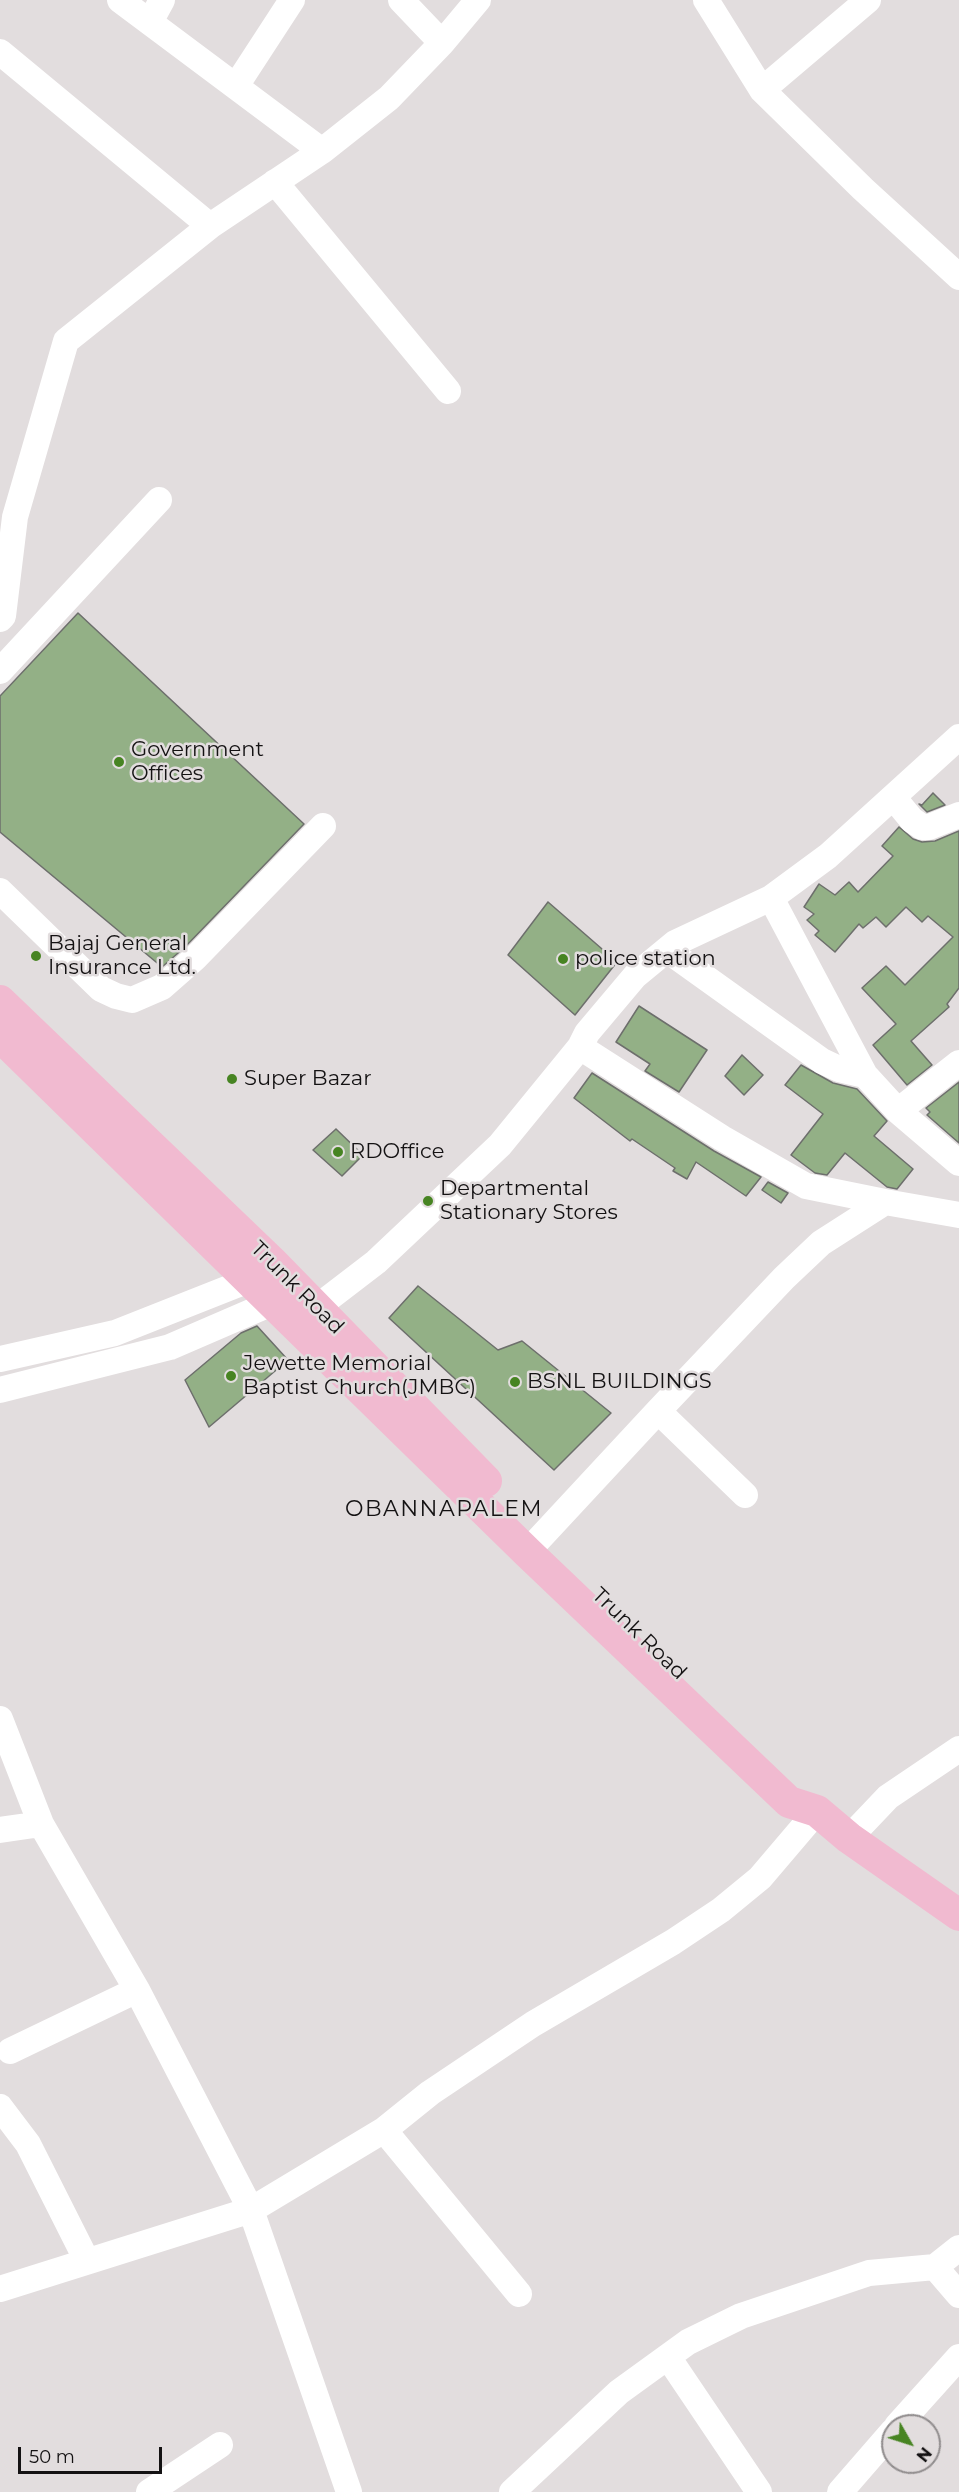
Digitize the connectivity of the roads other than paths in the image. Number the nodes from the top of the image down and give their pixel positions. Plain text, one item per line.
1 (120, 0) edge
2 (162, 0) edge
3 (291, 0) edge
4 (401, 0) edge
5 (478, 0) edge
6 (706, 0) edge
7 (868, 0) edge
8 (150, 22) junction
9 (442, 43) junction
10 (0, 52) edge
11 (236, 86) junction
12 (762, 90) junction
13 (322, 151) junction
14 (275, 183) junction
15 (210, 226) junction
16 (959, 278) edge
17 (448, 392) dead end
18 (159, 500) dead end
19 (0, 619) edge
20 (0, 671) edge
21 (959, 737) edge
22 (893, 797) junction
23 (959, 815) edge
24 (323, 826) dead end
25 (0, 891) edge
26 (771, 898) junction
27 (667, 950) junction
28 (0, 1001) edge
29 (0, 1036) edge
30 (580, 1047) junction
31 (959, 1063) edge
32 (865, 1075) junction
33 (898, 1111) junction
34 (959, 1163) edge
35 (885, 1202) junction
36 (959, 1215) edge
37 (260, 1270) junction
38 (296, 1306) junction
39 (0, 1359) edge
40 (0, 1390) edge
41 (658, 1411) junction
42 (745, 1495) dead end
43 (534, 1545) junction
44 (0, 1719) edge
45 (959, 1749) edge
46 (817, 1811) junction
47 (41, 1824) junction
48 (0, 1830) edge
49 (849, 1838) junction
50 (959, 1915) edge
51 (137, 1990) junction
52 (10, 2052) dead end
53 (0, 2107) edge
54 (384, 2130) junction
55 (251, 2210) junction
56 (959, 2248) edge
57 (87, 2261) junction
58 (935, 2267) junction
59 (0, 2289) edge
60 (519, 2294) dead end
61 (959, 2295) edge
62 (668, 2357) junction
63 (959, 2357) edge
64 (908, 2414) edge
65 (220, 2445) dead end
66 (881, 2445) edge
67 (149, 2492) edge
68 (349, 2492) edge
69 (512, 2492) edge
70 (759, 2492) edge
71 (840, 2492) edge

1 - 8 street
2 - 8 street
3 - 11 street
4 - 9 street
5 - 9 street
6 - 12 street
7 - 12 street
8 - 11 street
9 - 13 street
10 - 15 street
11 - 13 street
12 - 16 street
13 - 14 street
14 - 15 street
14 - 17 street
15 - 19 street
18 - 20 street
21 - 22 street
22 - 23 street
22 - 26 street
24 - 25 street
26 - 27 street
26 - 32 street
27 - 30 street
27 - 32 street
28 - 37 main road, Trunk Road
29 - 37 main road
30 - 35 street
30 - 38 street
31 - 33 street
32 - 33 street
33 - 34 street
35 - 36 street
35 - 41 street
37 - 38 main road, Trunk Road
37 - 39 street
38 - 40 street
38 - 43 main road, Trunk Road
41 - 42 street
41 - 43 street
43 - 46 main road, Trunk Road
44 - 47 street
45 - 49 street
46 - 49 main road, Trunk Road
46 - 54 street
47 - 48 street
47 - 51 street
49 - 50 main road, Trunk Road
51 - 52 street
51 - 55 street
53 - 57 street
54 - 55 street
54 - 60 street
55 - 57 street
55 - 68 street
56 - 58 street
57 - 59 street
58 - 61 street
58 - 62 street
62 - 69 street
62 - 70 street
63 - 64 street
65 - 67 street
66 - 71 street

